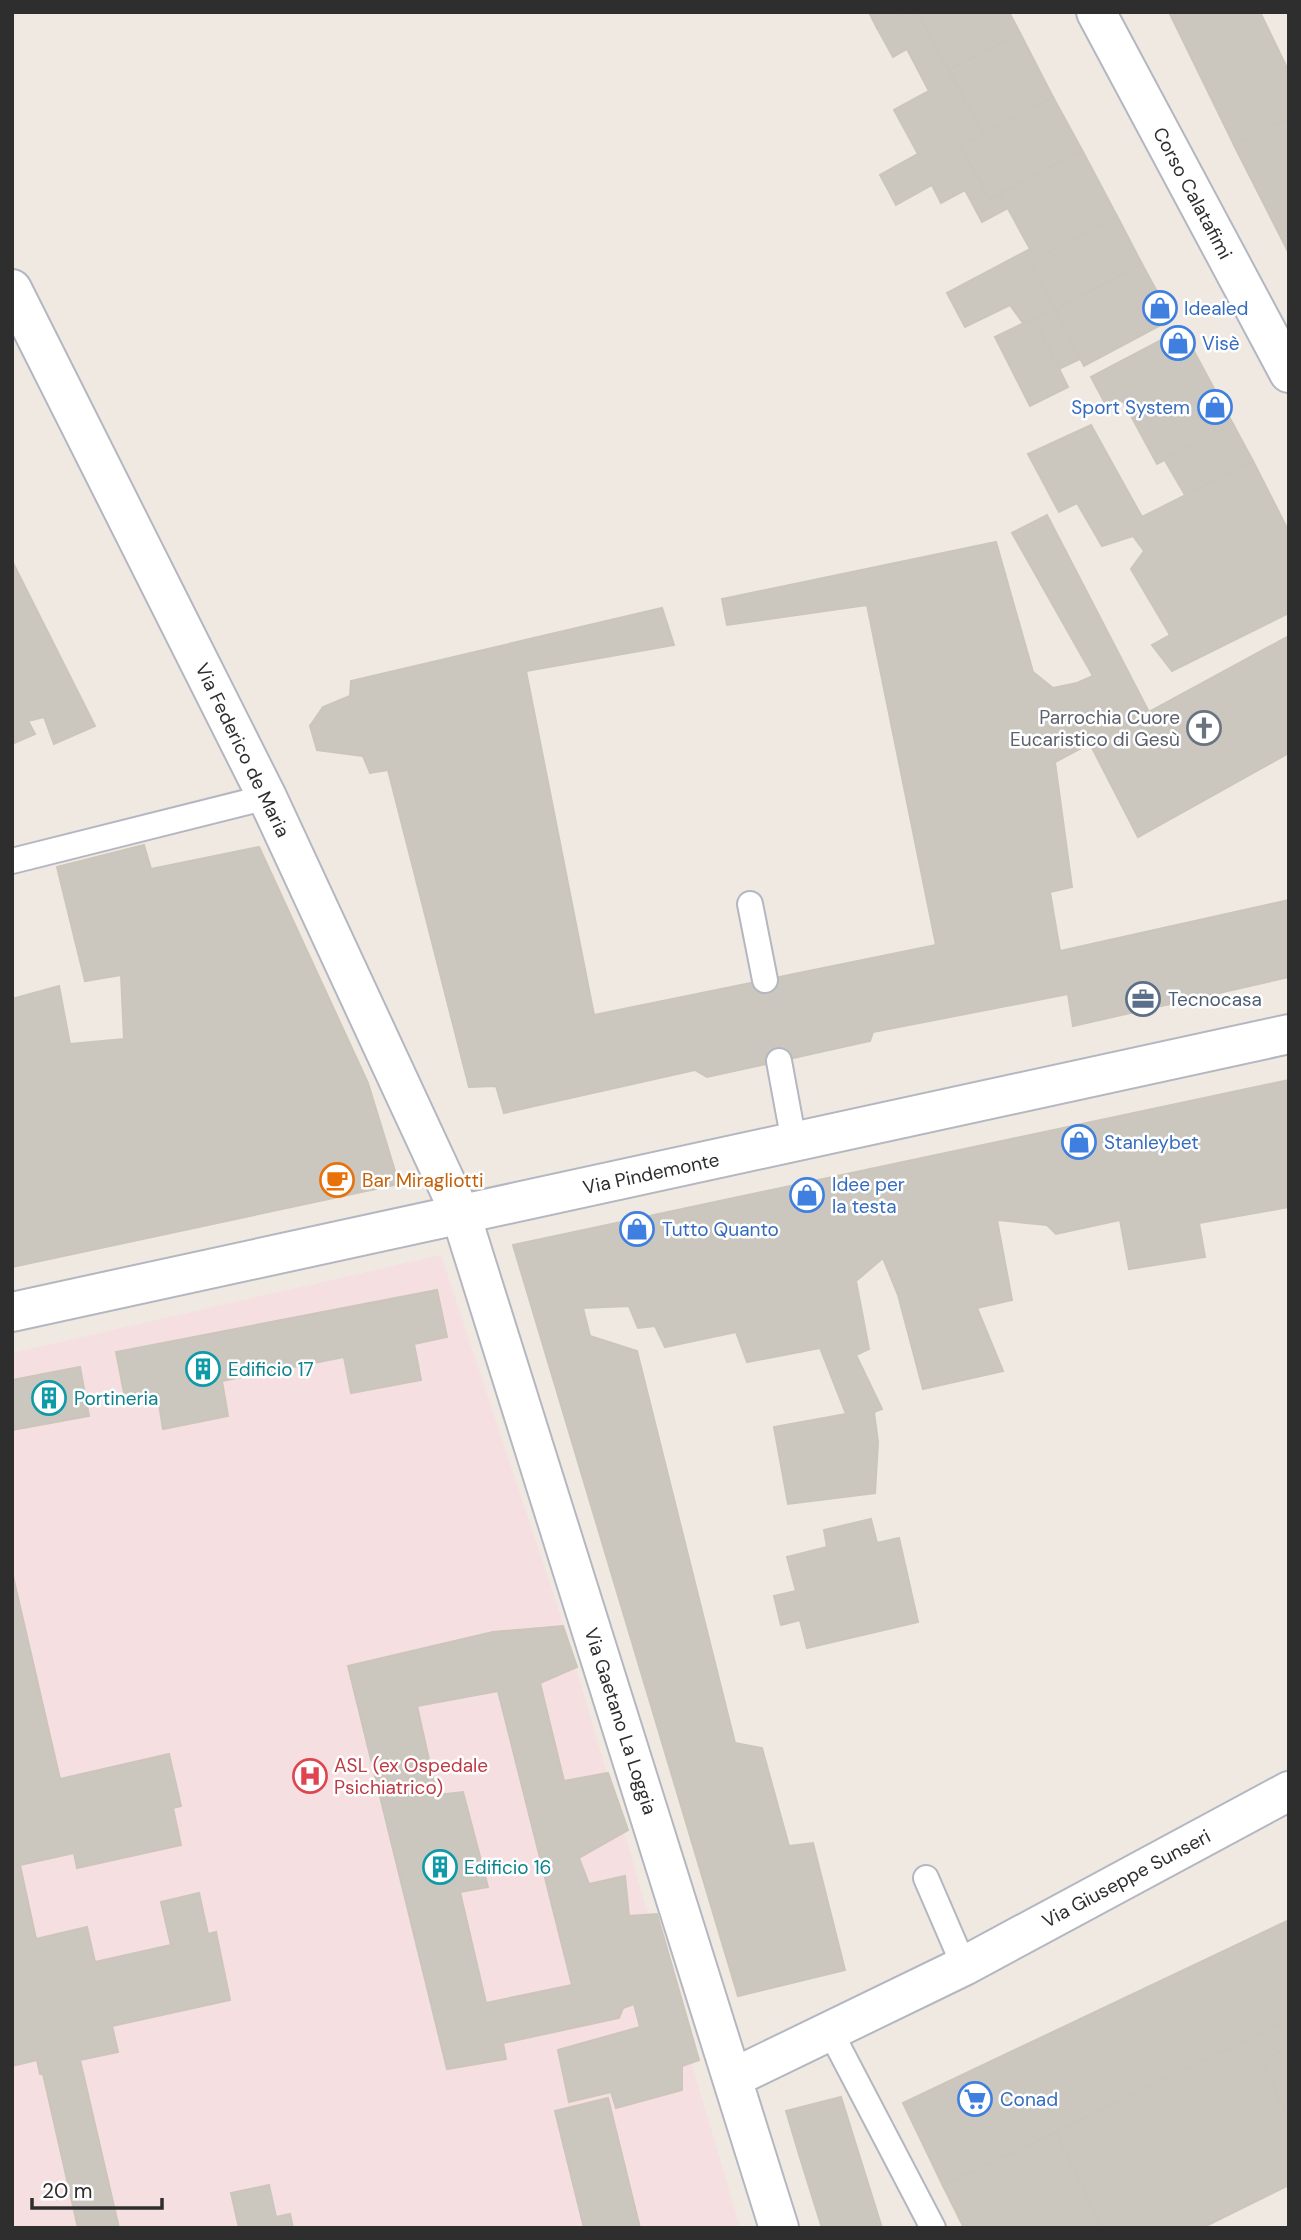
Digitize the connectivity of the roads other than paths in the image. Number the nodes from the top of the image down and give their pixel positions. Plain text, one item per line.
1 (1096, 12) edge
2 (12, 289) edge
3 (1289, 373) edge
4 (267, 797) junction
5 (12, 861) edge
6 (750, 904) dead end
7 (765, 980) dead end
8 (1289, 1034) edge
9 (779, 1061) dead end
10 (794, 1142) junction
11 (461, 1215) junction
12 (12, 1312) edge
13 (1289, 1791) edge
14 (926, 1878) dead end
15 (964, 1966) junction
16 (830, 2031) junction
17 (733, 2078) junction
18 (779, 2228) edge
19 (933, 2228) edge

1 - 3 street, Corso Calatafimi
2 - 4 street, Via Federico de Maria
4 - 5 lane
4 - 11 street, Via Federico de Maria
6 - 7 lane
8 - 10 street, Via Pindemonte
9 - 10 lane
10 - 11 street, Via Pindemonte
11 - 12 street, Via Pindemonte
11 - 17 street, Via Gaetano La Loggia
13 - 15 street, Via Giuseppe Sunseri
14 - 15 lane
15 - 16 street, Via Giuseppe Sunseri
16 - 17 street, Via Giuseppe Sunseri
16 - 19 lane
17 - 18 street, Via Gaetano La Loggia

